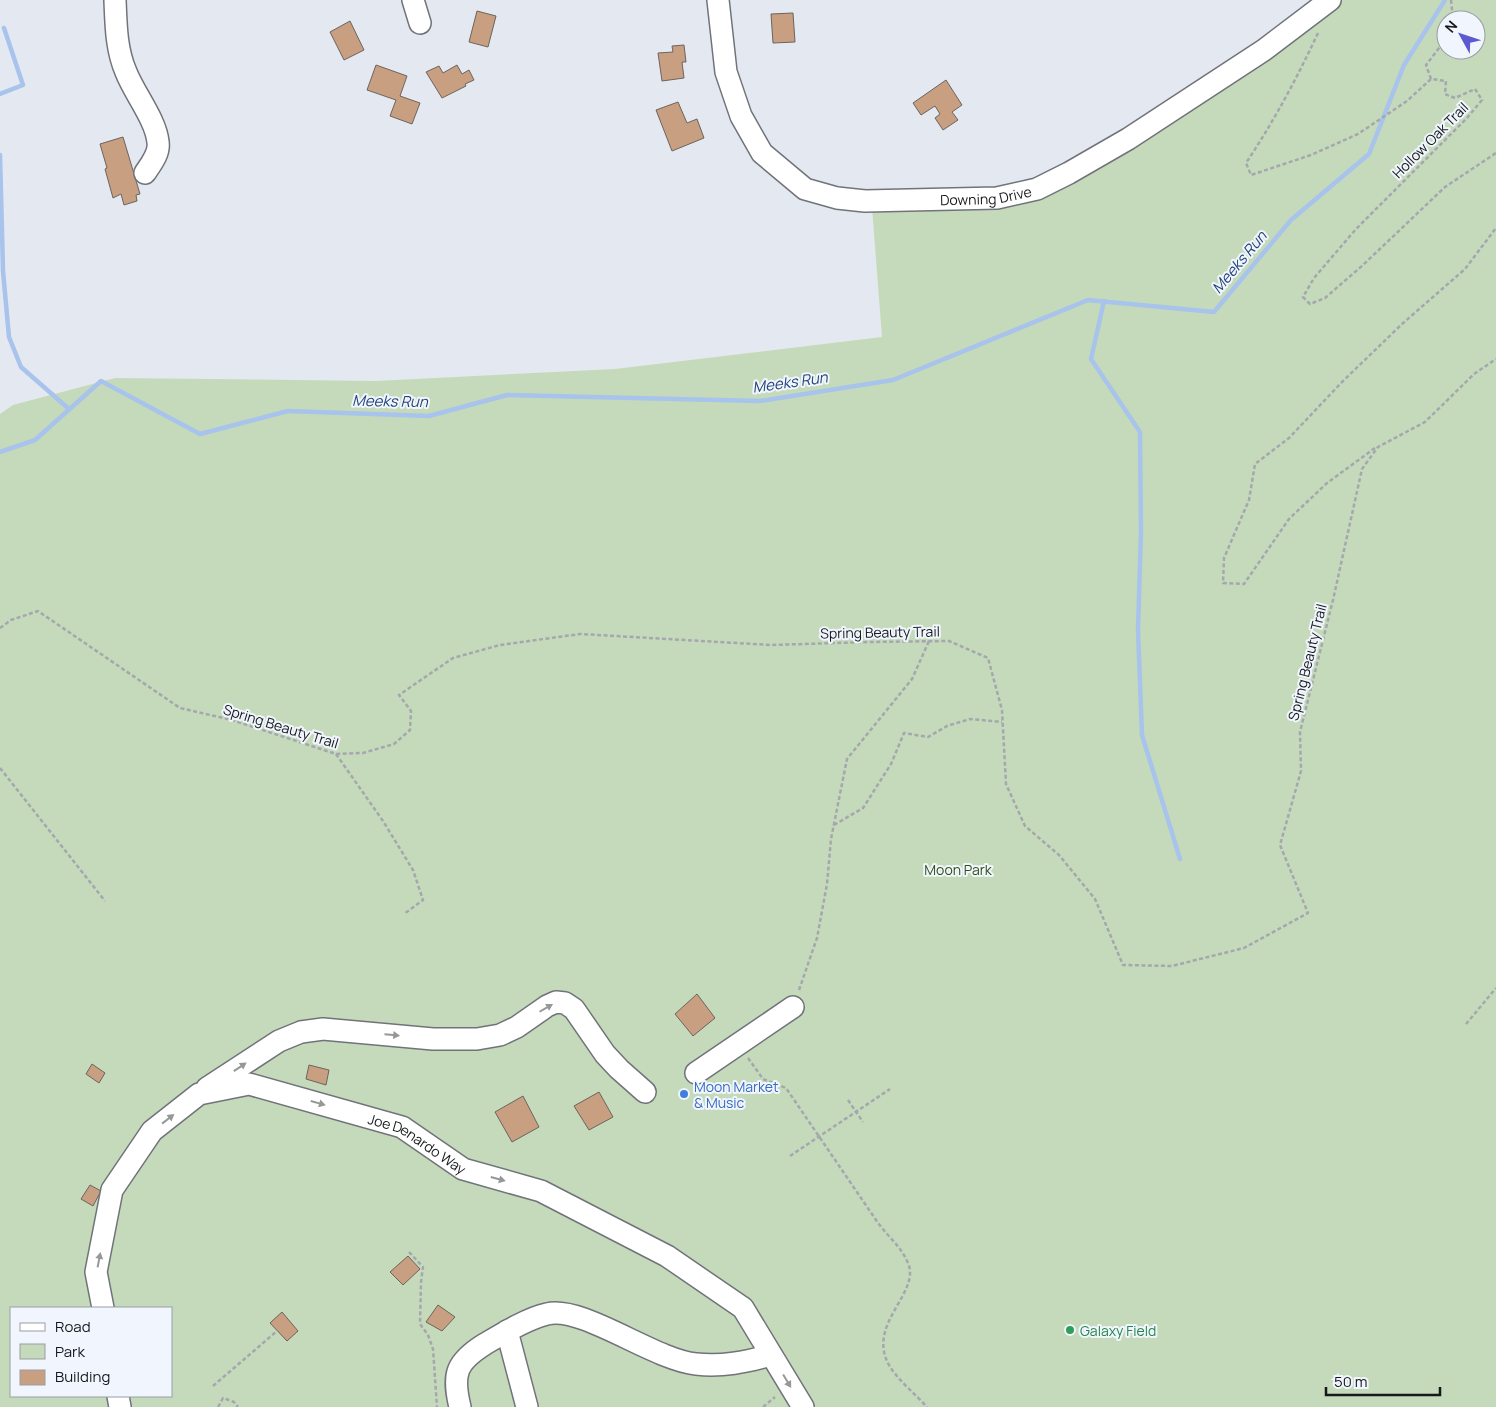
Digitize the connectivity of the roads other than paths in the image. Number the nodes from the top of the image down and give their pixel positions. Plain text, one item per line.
1 (114, 0) edge
2 (413, 0) edge
3 (718, 0) edge
4 (1330, 0) edge
5 (420, 23) dead end
6 (145, 172) dead end
7 (793, 1008) road end
8 (696, 1073) dead end
9 (645, 1092) dead end
10 (199, 1094) junction
11 (103, 1307) edge
12 (507, 1331) junction
13 (771, 1355) junction
14 (460, 1407) edge
15 (527, 1407) edge
16 (803, 1407) edge

1 - 6 street
2 - 5 street
3 - 4 street, Downing Drive
7 - 8 street
10 -> 9 street
11 -> 10 street, Joe Denardo Way
10 -> 13 street, Joe Denardo Way
12 - 13 street
12 - 14 street
12 - 15 street
13 -> 16 street, Joe Denardo Way

